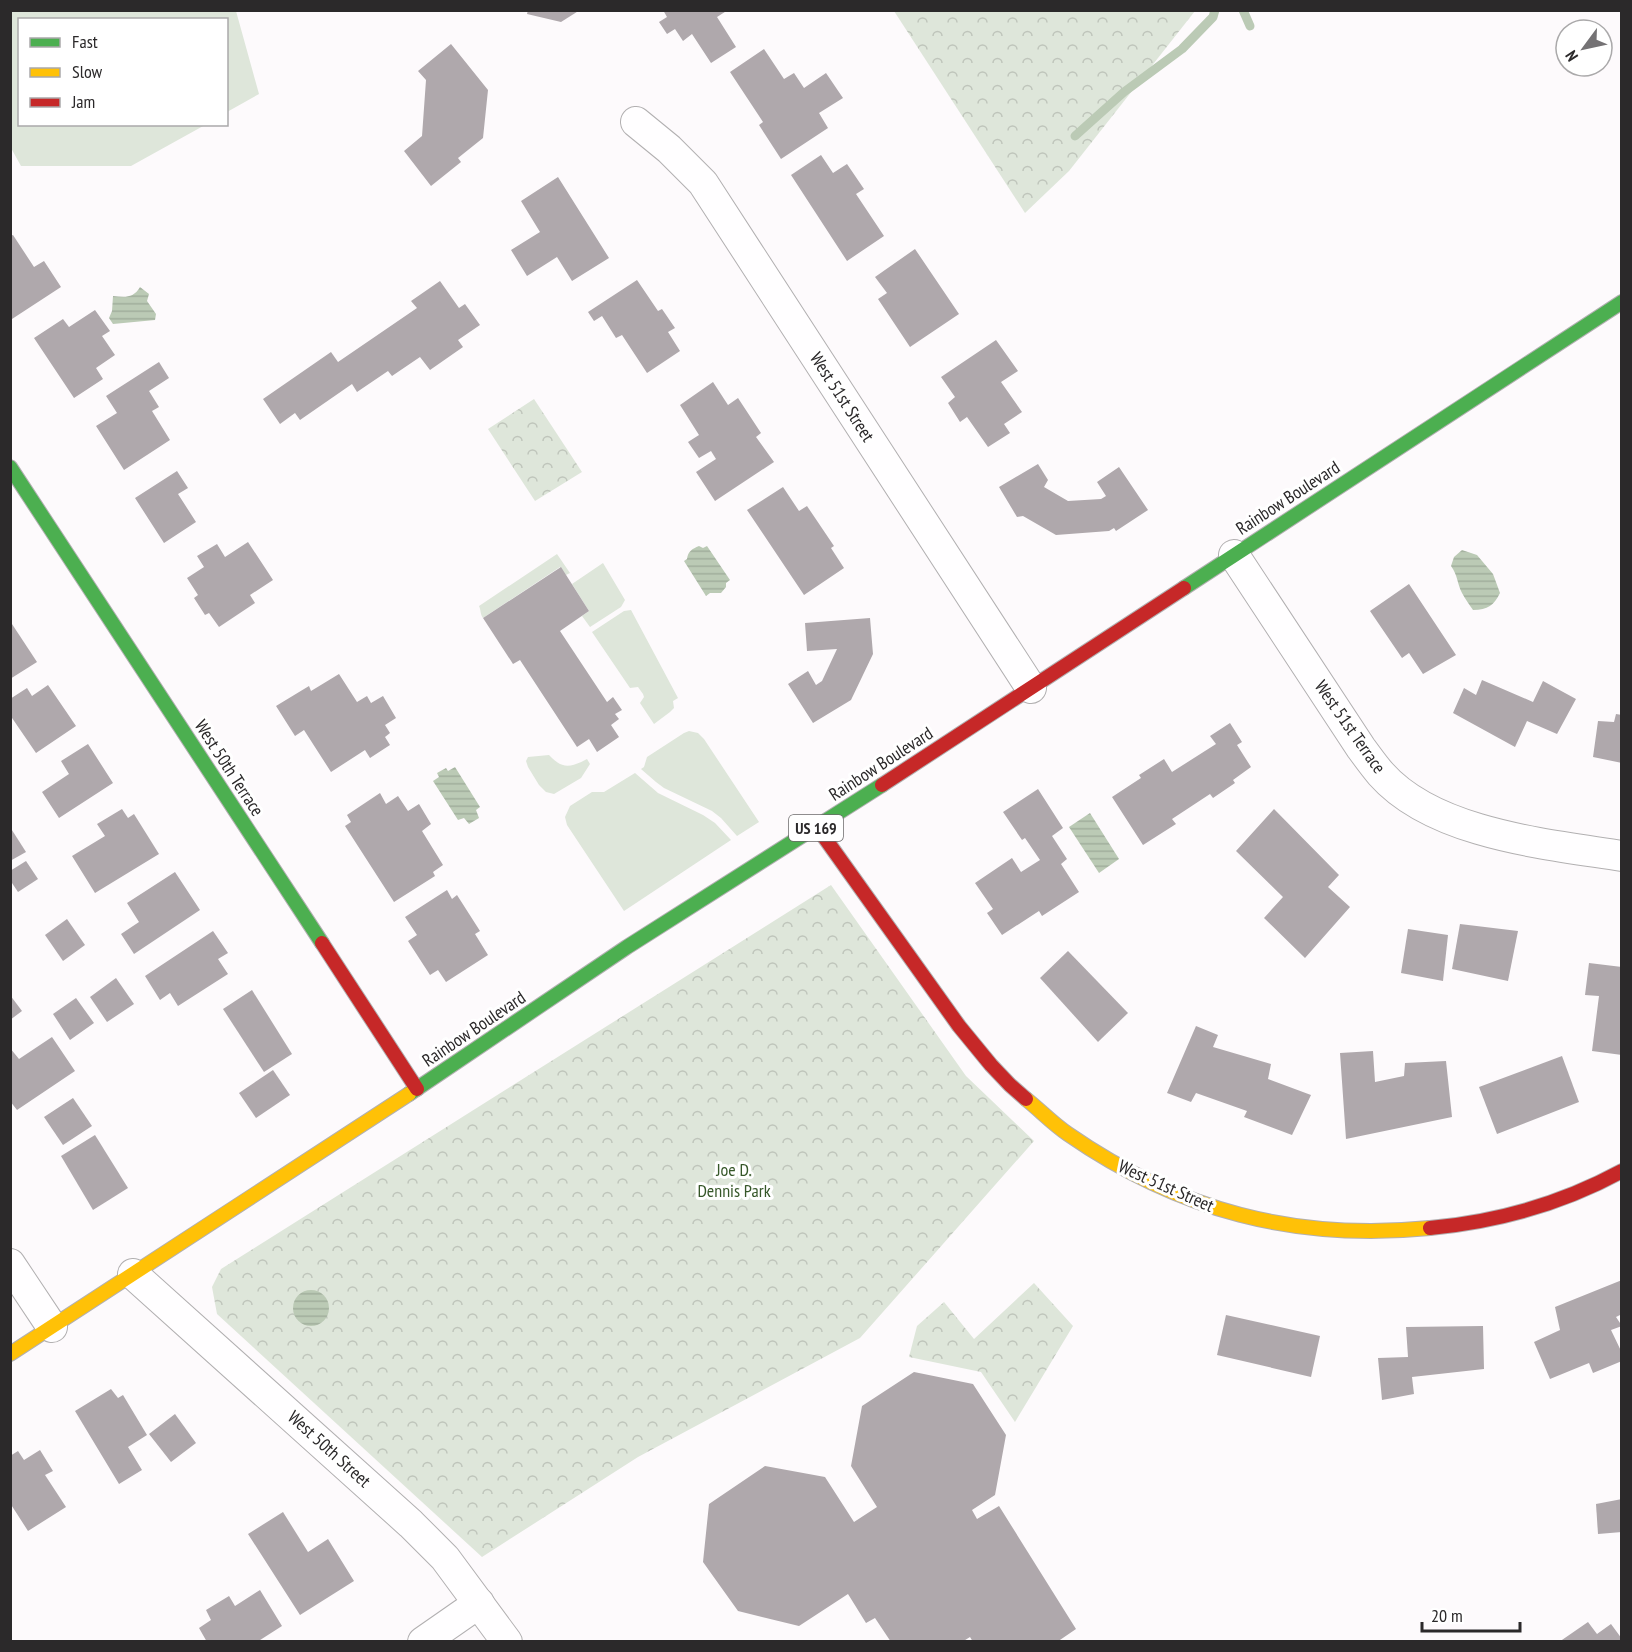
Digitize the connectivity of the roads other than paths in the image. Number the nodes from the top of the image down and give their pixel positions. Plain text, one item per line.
1 (636, 122) dead end
2 (1622, 303) edge
3 (10, 467) edge
4 (1234, 555) junction
5 (1031, 688) junction
6 (817, 828) junction
7 (1622, 856) edge
8 (417, 1089) junction
9 (1622, 1171) edge
10 (10, 1264) edge
11 (133, 1274) junction
12 (52, 1327) junction
13 (10, 1354) edge
14 (479, 1603) junction
15 (423, 1641) edge
16 (507, 1641) edge

1 - 5 street, West 51st Street
2 - 4 main road, Rainbow Boulevard / US 169
3 - 8 main road, West 50th Terrace
4 - 5 main road, Rainbow Boulevard / US 169
4 - 7 street, West 51st Terrace
5 - 6 main road, Rainbow Boulevard / US 169
6 - 8 main road, Rainbow Boulevard / US 169
6 - 9 main road, West 51st Street
8 - 11 main road, Rainbow Boulevard / US 169
10 - 12 street
11 - 12 main road, Rainbow Boulevard / US 169
11 - 14 street, West 50th Street
12 - 13 main road, Rainbow Boulevard / US 169
14 - 15 street
14 - 16 street, West 50th Street

